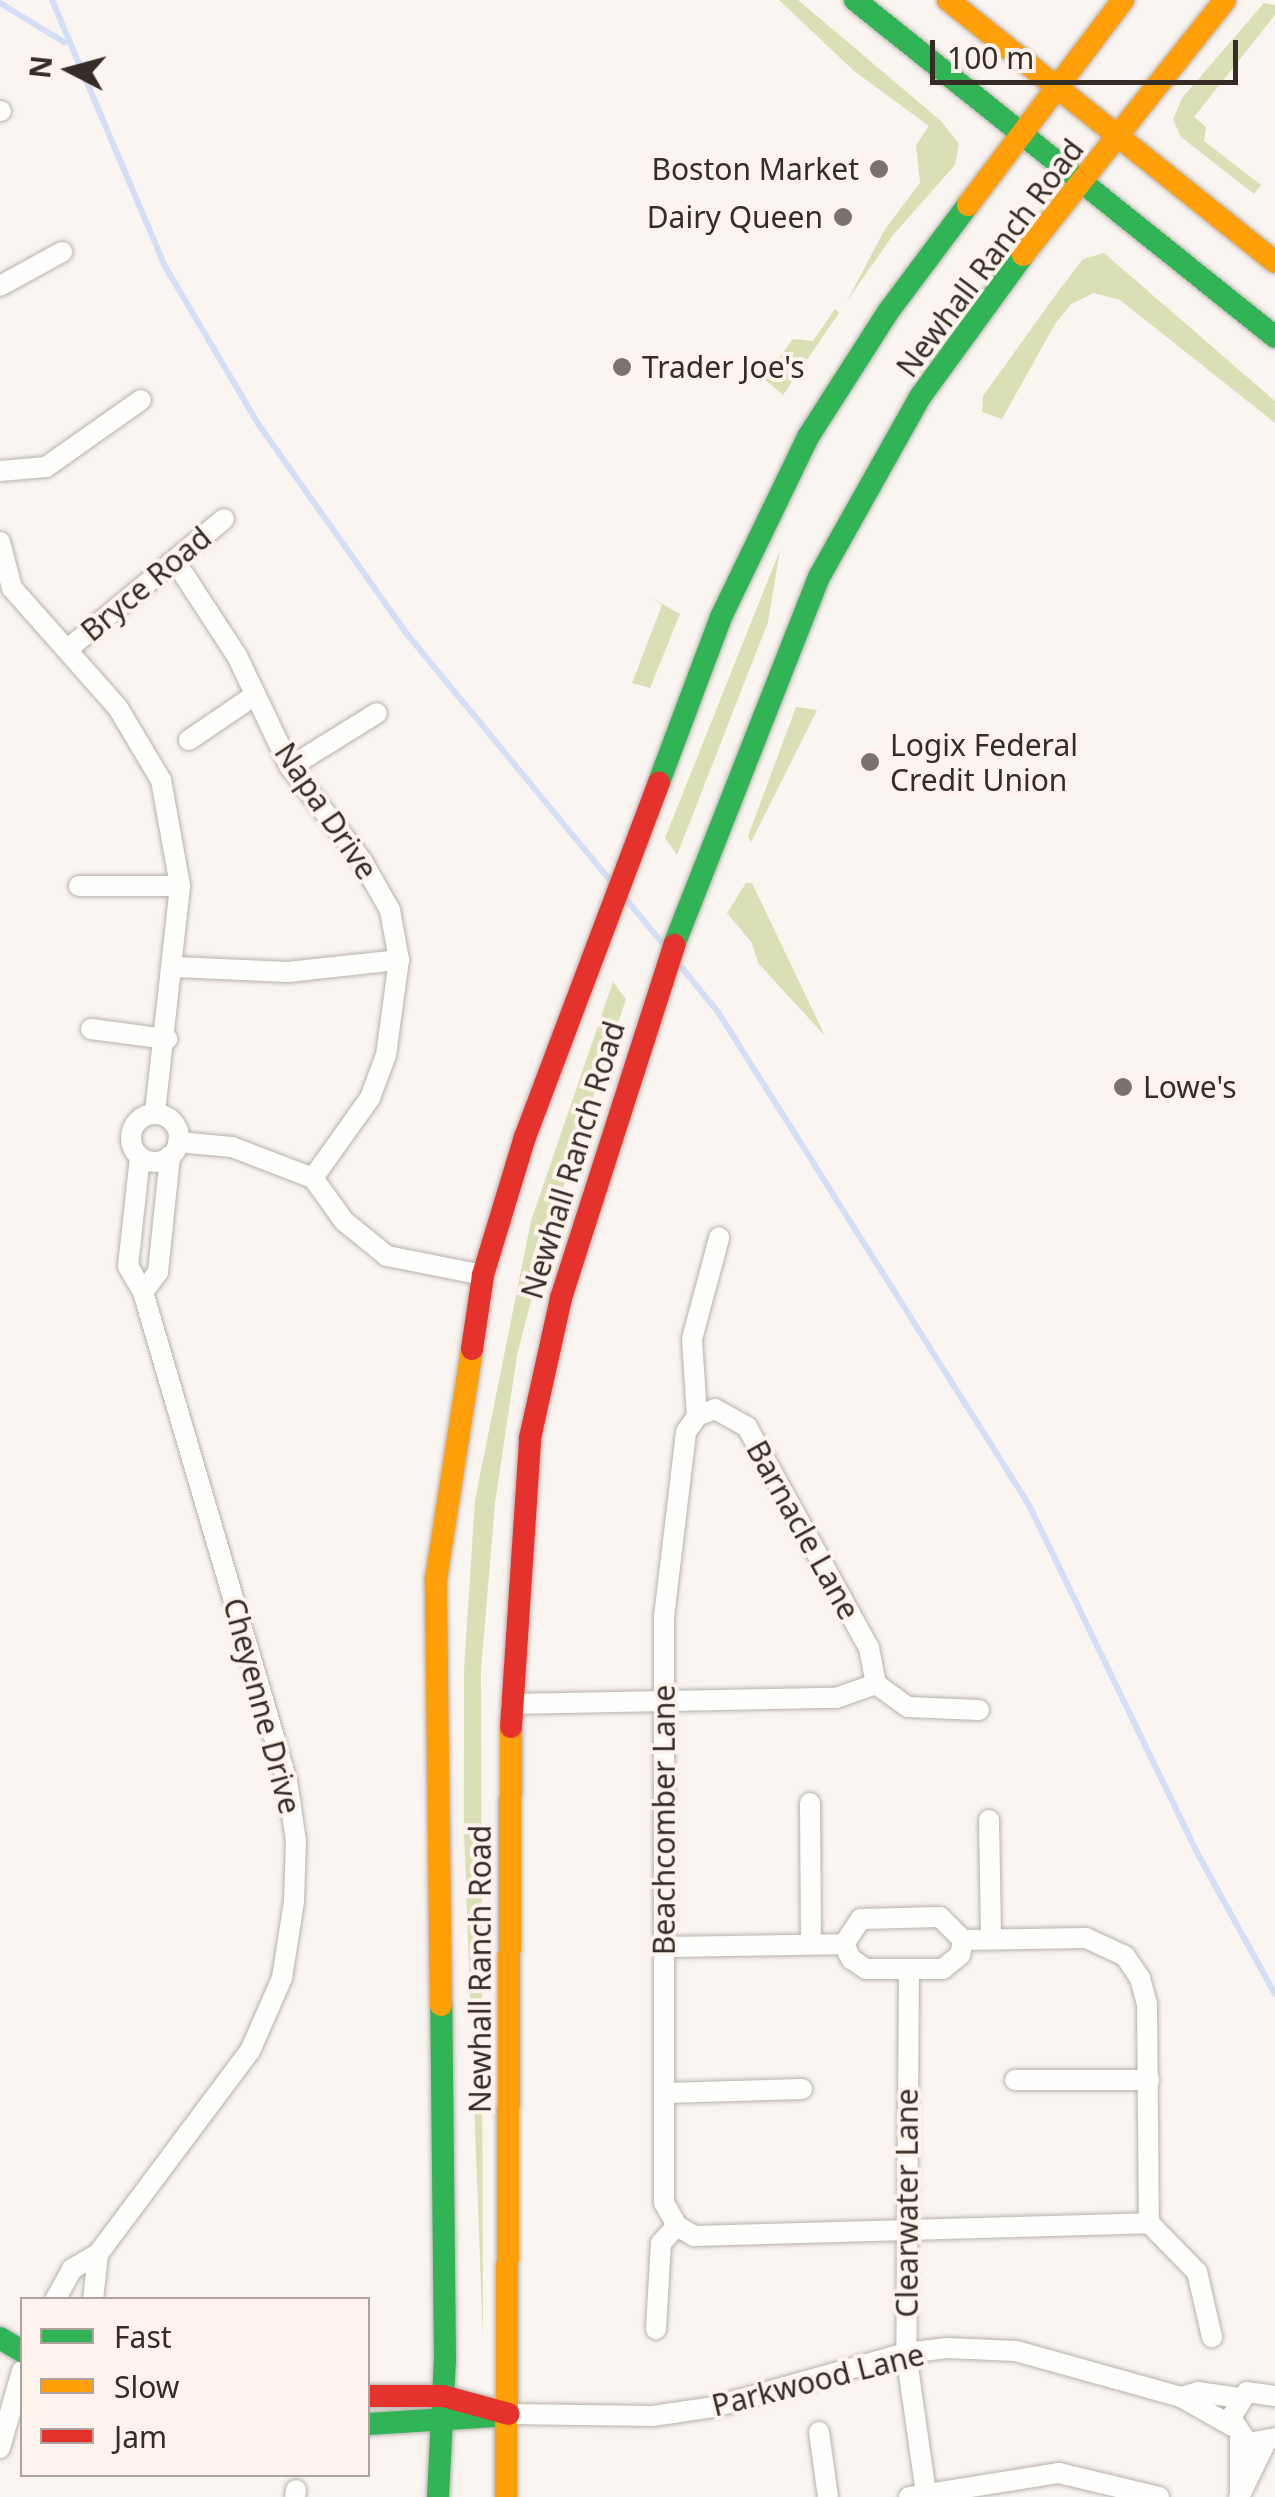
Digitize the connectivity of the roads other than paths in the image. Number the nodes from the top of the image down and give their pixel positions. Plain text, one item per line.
1 (855, 0) edge
2 (948, 0) edge
3 (1124, 0) edge
4 (1225, 0) edge
5 (1056, 84) junction
6 (1020, 130) junction
7 (1122, 134) junction
8 (1087, 180) junction
9 (62, 252) dead end
10 (1275, 262) edge
11 (0, 286) edge
12 (1275, 337) edge
13 (141, 400) dead end
14 (0, 471) edge
15 (224, 519) dead end
16 (0, 542) edge
17 (176, 564) junction
18 (6, 587) edge
19 (68, 649) junction
20 (255, 694) junction
21 (377, 713) dead end
22 (189, 740) dead end
23 (290, 767) junction
24 (79, 886) dead end
25 (180, 886) junction
26 (399, 960) junction
27 (176, 966) junction
28 (91, 1029) dead end
29 (167, 1039) junction
30 (155, 1114) junction
31 (174, 1149) junction
32 (140, 1156) junction
33 (313, 1178) junction
34 (719, 1238) dead end
35 (483, 1275) junction
36 (143, 1292) junction
37 (697, 1416) junction
38 (876, 1684) junction
39 (664, 1701) junction
40 (511, 1704) junction
41 (979, 1710) dead end
42 (810, 1804) dead end
43 (988, 1820) dead end
44 (991, 1938) junction
45 (962, 1940) junction
46 (812, 1944) junction
47 (844, 1944) junction
48 (663, 1947) junction
49 (909, 1970) junction
50 (1015, 2080) dead end
51 (1149, 2080) junction
52 (802, 2088) dead end
53 (666, 2093) junction
54 (1149, 2223) junction
55 (677, 2226) junction
56 (905, 2232) junction
57 (98, 2254) junction
58 (57, 2297) edge
59 (93, 2297) edge
60 (656, 2328) dead end
61 (1212, 2337) dead end
62 (906, 2354) junction
63 (20, 2379) edge
64 (370, 2396) edge
65 (443, 2396) junction
66 (1275, 2396) edge
67 (1181, 2397) junction
68 (1239, 2398) junction
69 (509, 2414) junction
70 (20, 2424) edge
71 (370, 2424) edge
72 (442, 2424) junction
73 (819, 2432) dead end
74 (1236, 2432) junction
75 (1270, 2441) edge
76 (2, 2443) edge
77 (1009, 2489) edge
78 (917, 2496) edge
79 (1239, 2496) edge
80 (438, 2497) edge
81 (506, 2497) edge
82 (828, 2497) edge
83 (1158, 2497) edge

1 - 6 main road
2 - 5 main road
3 - 5 main road, Newhall Ranch Road
4 - 7 main road, Newhall Ranch Road
5 - 6 main road, Newhall Ranch Road
5 - 7 main road
6 - 8 main road
6 - 35 main road, Newhall Ranch Road
7 - 8 main road, Newhall Ranch Road
7 - 10 main road
8 - 12 main road
8 - 40 main road, Newhall Ranch Road
9 - 11 street
13 - 14 street
15 - 17 street, Bryce Road
16 - 18 street
17 - 19 street, Bryce Road
17 - 20 street, Napa Drive
18 - 19 street
19 - 25 street
20 - 22 street
20 - 23 street, Napa Drive
21 - 23 street
23 - 26 street, Napa Drive
24 - 25 street
25 - 27 street
26 - 27 street
26 - 33 street, Napa Drive
27 - 29 street
28 - 29 street
29 - 30 street
30 - 31 street
30 - 32 street
31 - 32 street
31 - 33 street
31 - 36 street
32 - 36 street, Cheyenne Drive
33 - 35 street
34 - 37 street
35 - 65 main road, Newhall Ranch Road
36 - 57 street, Cheyenne Drive
37 - 38 street, Barnacle Lane
37 - 39 street, Beachcomber Lane
38 - 39 street
38 - 41 street
39 - 40 street
39 - 48 street, Beachcomber Lane
40 - 69 main road, Newhall Ranch Road
42 - 46 street
43 - 44 street
44 - 45 street
44 - 51 street
45 - 47 street
45 - 49 street
46 - 47 street
46 - 48 street
47 - 49 street
48 - 53 street, Beachcomber Lane
49 - 56 street, Clearwater Lane
50 - 51 street
51 - 54 street
52 - 53 street
53 - 55 street, Beachcomber Lane
54 - 56 street
54 - 61 street
55 - 56 street
55 - 60 street
56 - 62 street, Clearwater Lane
57 - 58 street, Cheyenne Drive
57 - 59 street
62 - 67 street, Parkwood Lane
62 - 69 street, Parkwood Lane
62 - 78 street, Clearwater Lane
63 - 76 street
64 - 65 main road
65 - 69 main road
65 - 72 main road, Newhall Ranch Road
66 - 68 street, Parkwood Lane
67 - 68 street, Parkwood Lane
67 - 74 street, Parkwood Lane
68 - 74 street
69 - 72 main road
69 - 81 main road, Newhall Ranch Road
70 - 76 street
71 - 72 main road
72 - 80 main road, Newhall Ranch Road
73 - 82 street
74 - 75 street, Parkwood Lane
74 - 79 street
75 - 79 street
77 - 78 street
77 - 83 street

